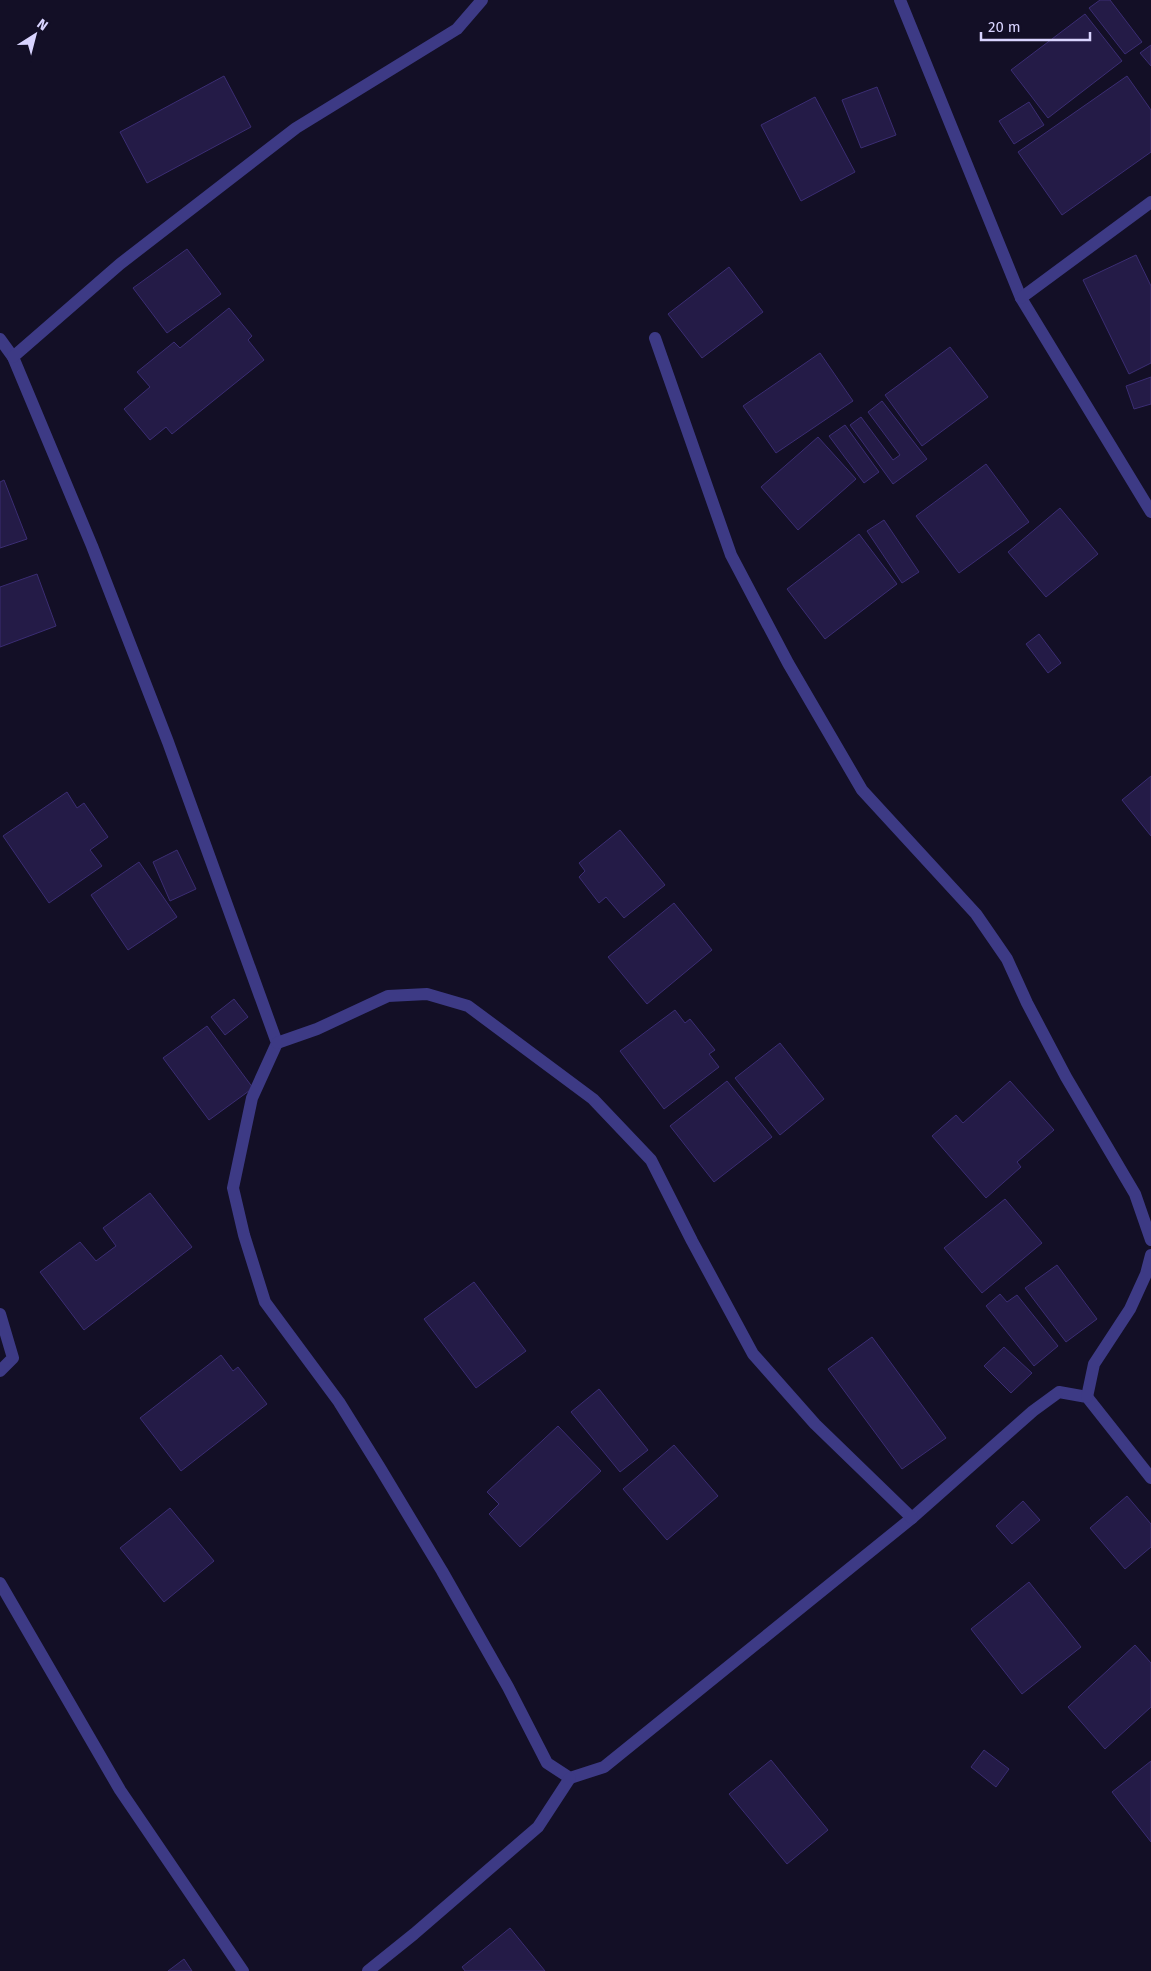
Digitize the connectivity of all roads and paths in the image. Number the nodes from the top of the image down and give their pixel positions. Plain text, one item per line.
1 (482, 0) edge
2 (900, 0) edge
3 (1151, 202) edge
4 (1021, 298) junction
5 (655, 338) dead end
6 (0, 339) edge
7 (13, 356) junction
8 (1151, 512) edge
9 (277, 1043) junction
10 (1151, 1240) edge
11 (1151, 1255) edge
12 (0, 1314) edge
13 (0, 1371) edge
14 (1087, 1397) junction
15 (1151, 1478) edge
16 (912, 1518) junction
17 (0, 1583) edge
18 (570, 1778) junction
19 (243, 1971) edge
20 (368, 1971) edge

1 - 7 street
2 - 4 street
3 - 4 street
4 - 8 street
5 - 10 street
6 - 7 street
7 - 9 street
9 - 16 street
9 - 18 street
11 - 14 street
12 - 13 street
14 - 15 street
14 - 16 street
16 - 18 street
17 - 19 street
18 - 20 street

